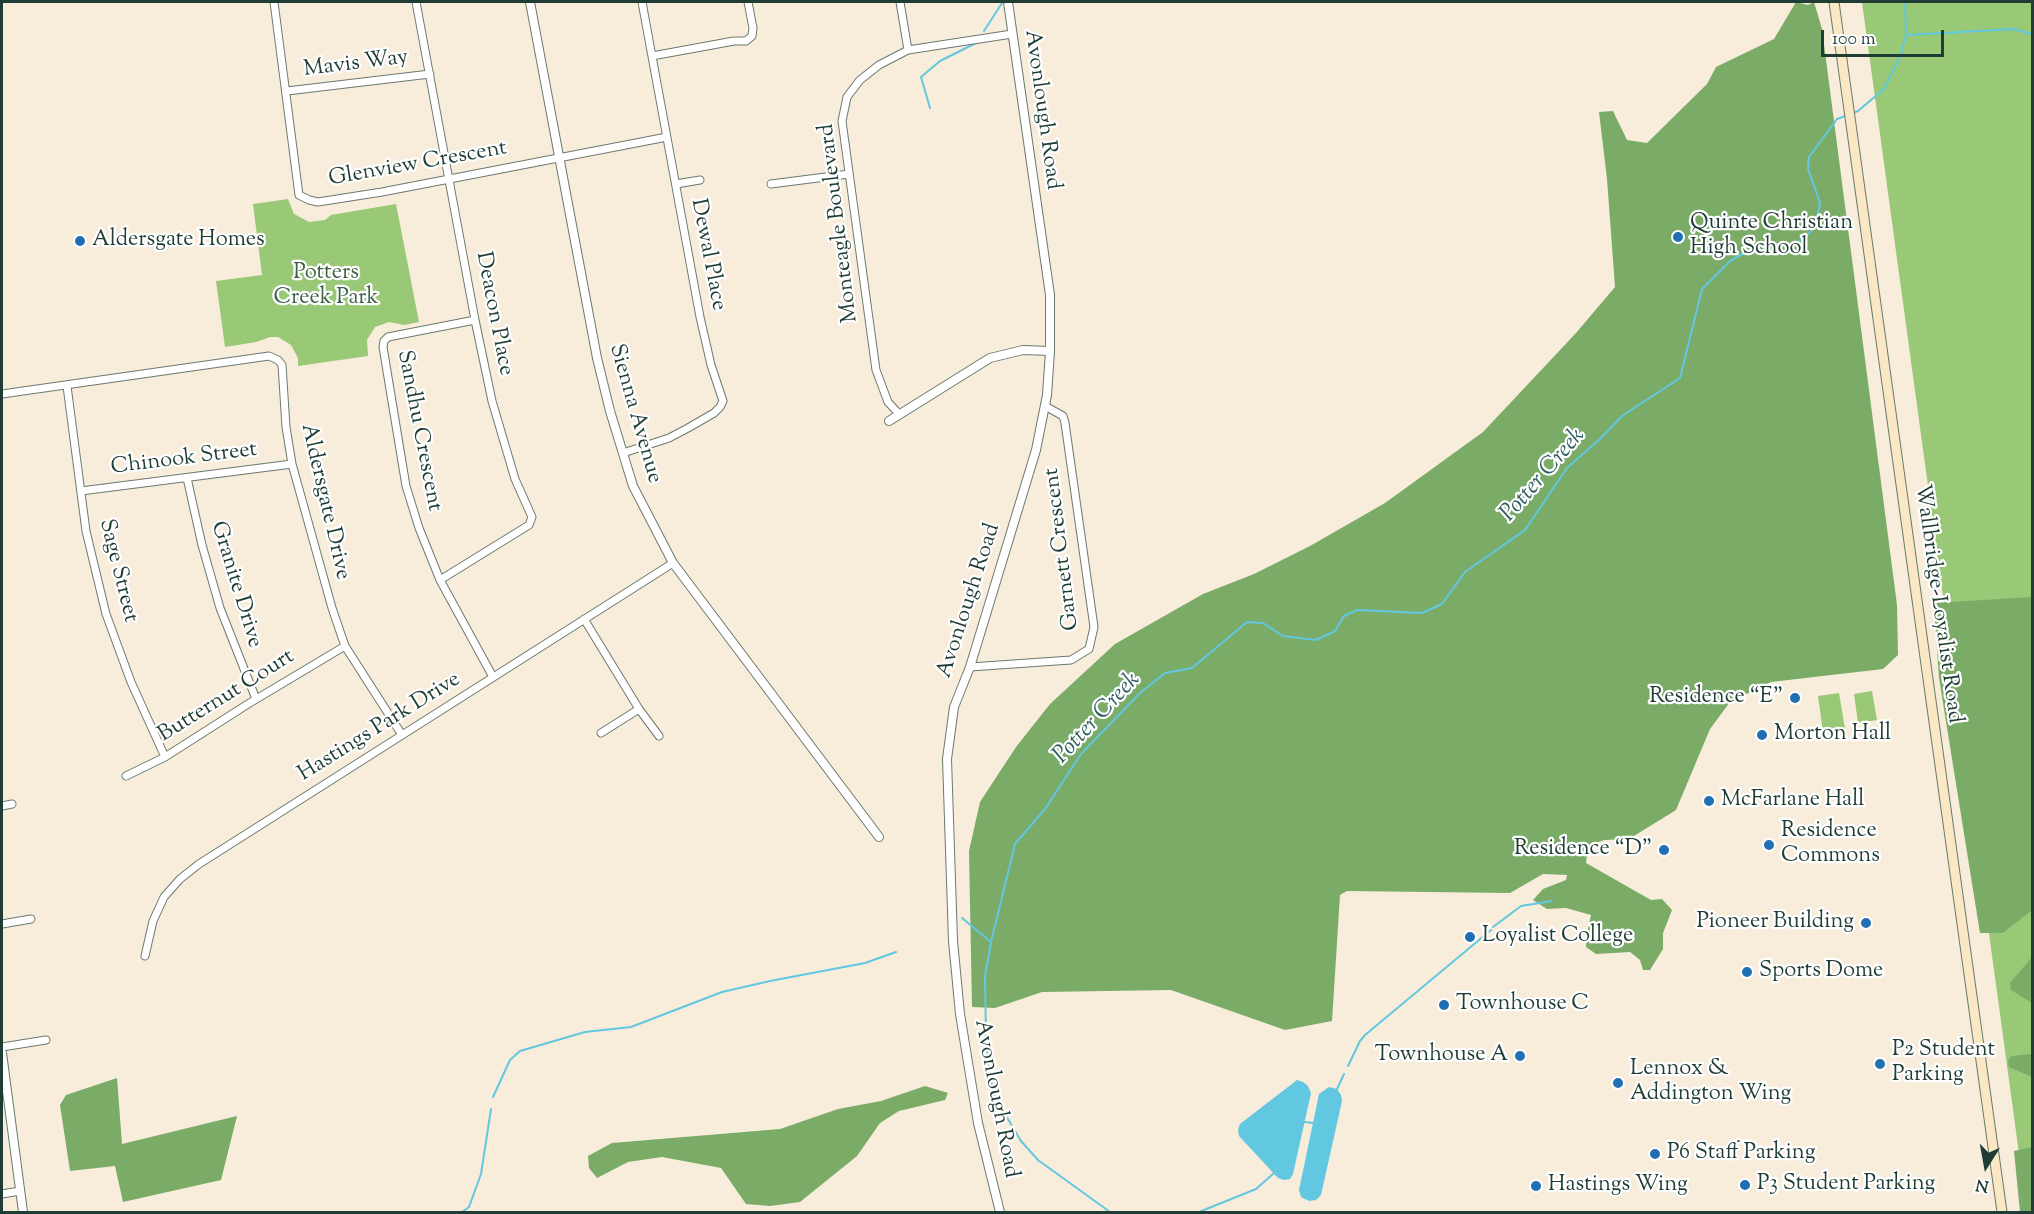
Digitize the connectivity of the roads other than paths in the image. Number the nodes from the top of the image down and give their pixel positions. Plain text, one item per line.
1 (274, 2) edge
2 (416, 2) edge
3 (530, 2) edge
4 (642, 2) edge
5 (748, 2) edge
6 (900, 2) edge
7 (1008, 2) edge
8 (1834, 2) edge
9 (1012, 34) junction
10 (908, 50) junction
11 (652, 56) junction
12 (430, 74) junction
13 (287, 91) junction
14 (667, 137) junction
15 (558, 158) junction
16 (849, 174) junction
17 (449, 179) junction
18 (700, 180) dead end
19 (676, 184) junction
20 (771, 184) dead end
21 (475, 320) junction
22 (1050, 351) junction
23 (67, 386) junction
24 (2, 394) edge
25 (1045, 406) junction
26 (899, 414) junction
27 (889, 421) dead end
28 (623, 453) junction
29 (292, 464) junction
30 (186, 478) junction
31 (81, 491) junction
32 (673, 563) junction
33 (440, 580) junction
34 (584, 619) junction
35 (345, 646) junction
36 (970, 667) junction
37 (493, 677) junction
38 (256, 699) junction
39 (639, 709) junction
40 (601, 733) dead end
41 (402, 735) junction
42 (659, 736) dead end
43 (165, 756) junction
44 (126, 776) dead end
45 (12, 804) dead end
46 (2, 806) edge
47 (879, 837) dead end
48 (31, 919) dead end
49 (2, 924) edge
50 (146, 956) dead end
51 (46, 1040) dead end
52 (2, 1047) edge
53 (2, 1053) edge
54 (4, 1087) edge
55 (20, 1191) junction
56 (2, 1194) edge
57 (23, 1212) edge
58 (1000, 1212) edge
59 (2002, 1212) edge

1 - 13 street, Glenview Crescent
2 - 12 street, Deacon Place
3 - 15 street, Sienna Avenue
4 - 11 street, Dewal Place
5 - 11 street
6 - 10 street
7 - 9 street, Avonlough Road
8 - 59 main road, Wallbridge-Loyalist Road
9 - 10 street, Monteagle Boulevard
9 - 22 street, Avonlough Road
10 - 16 street, Monteagle Boulevard
11 - 14 street, Dewal Place
12 - 13 street, Mavis Way
12 - 17 street, Deacon Place
13 - 17 street, Glenview Crescent
14 - 15 street, Glenview Crescent
14 - 19 street, Dewal Place
15 - 17 street, Glenview Crescent
15 - 28 street, Sienna Avenue
16 - 20 street
16 - 26 street, Monteagle Boulevard
17 - 21 street, Deacon Place
18 - 19 street
19 - 28 street, Dewal Place
21 - 33 street, Deacon Place
21 - 33 street, Sandhu Crescent
22 - 25 street, Avonlough Road
22 - 26 street
23 - 24 street, Aldersgate Drive
23 - 29 street, Aldersgate Drive
23 - 31 street, Sage Street
25 - 36 street, Avonlough Road
25 - 36 street, Garnett Crescent
26 - 27 street
28 - 32 street, Sienna Avenue
29 - 30 street, Chinook Street
29 - 35 street, Aldersgate Drive
30 - 31 street, Chinook Street
30 - 38 street, Granite Drive
31 - 43 street, Sage Street
32 - 34 street, Hastings Park Drive
32 - 47 street, Sienna Avenue
33 - 37 street, Sandhu Crescent
34 - 37 street, Hastings Park Drive
34 - 39 street
35 - 38 street, Butternut Court
35 - 41 street, Aldersgate Drive
36 - 58 street, Avonlough Road
37 - 41 street, Hastings Park Drive
38 - 43 street, Butternut Court
39 - 40 street
39 - 42 street
41 - 50 street, Hastings Park Drive
43 - 44 street, Butternut Court
45 - 46 street
48 - 49 street
51 - 52 street
53 - 54 street
54 - 55 street
55 - 56 street
55 - 57 street

